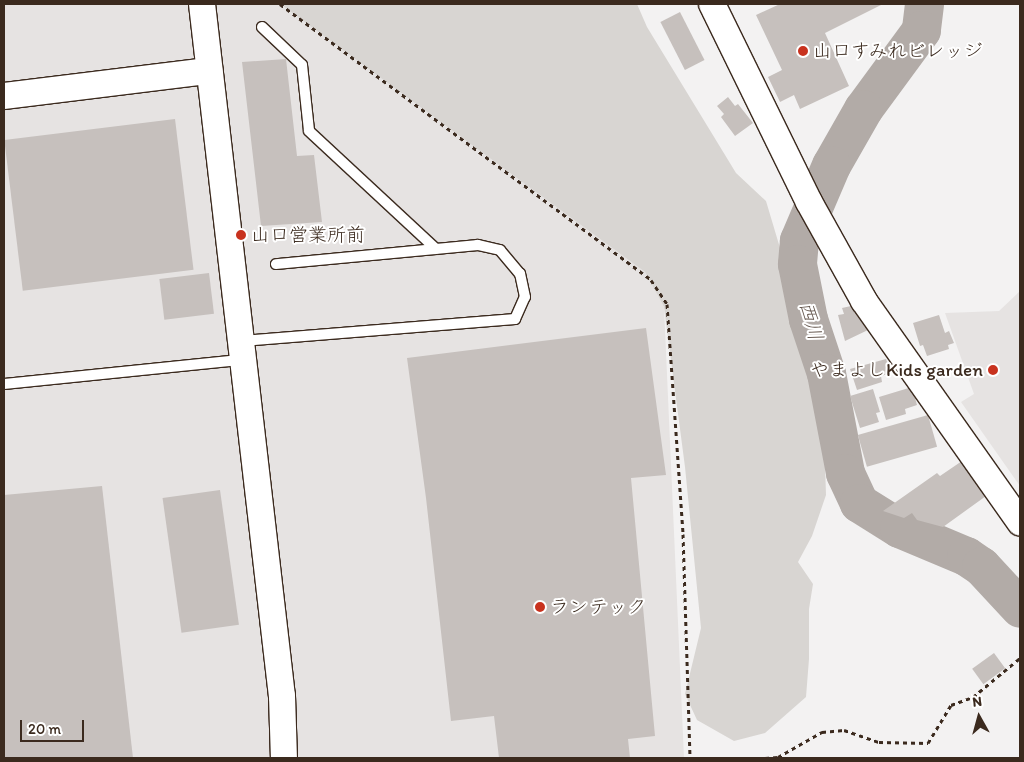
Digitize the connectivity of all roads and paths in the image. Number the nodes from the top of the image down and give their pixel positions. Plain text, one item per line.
1 (202, 4) edge
2 (280, 4) edge
3 (712, 4) edge
4 (262, 27) dead end
5 (209, 71) junction
6 (4, 96) edge
7 (436, 249) junction
8 (276, 264) dead end
9 (243, 350) junction
10 (4, 384) edge
11 (1020, 522) edge
12 (1020, 658) edge
13 (284, 758) edge
14 (690, 758) edge
15 (765, 758) edge

1 - 5 street
2 - 14 path
3 - 11 street
4 - 7 lane
5 - 6 street
5 - 9 street
7 - 8 lane
7 - 9 lane
9 - 10 lane
9 - 13 street
12 - 15 path

